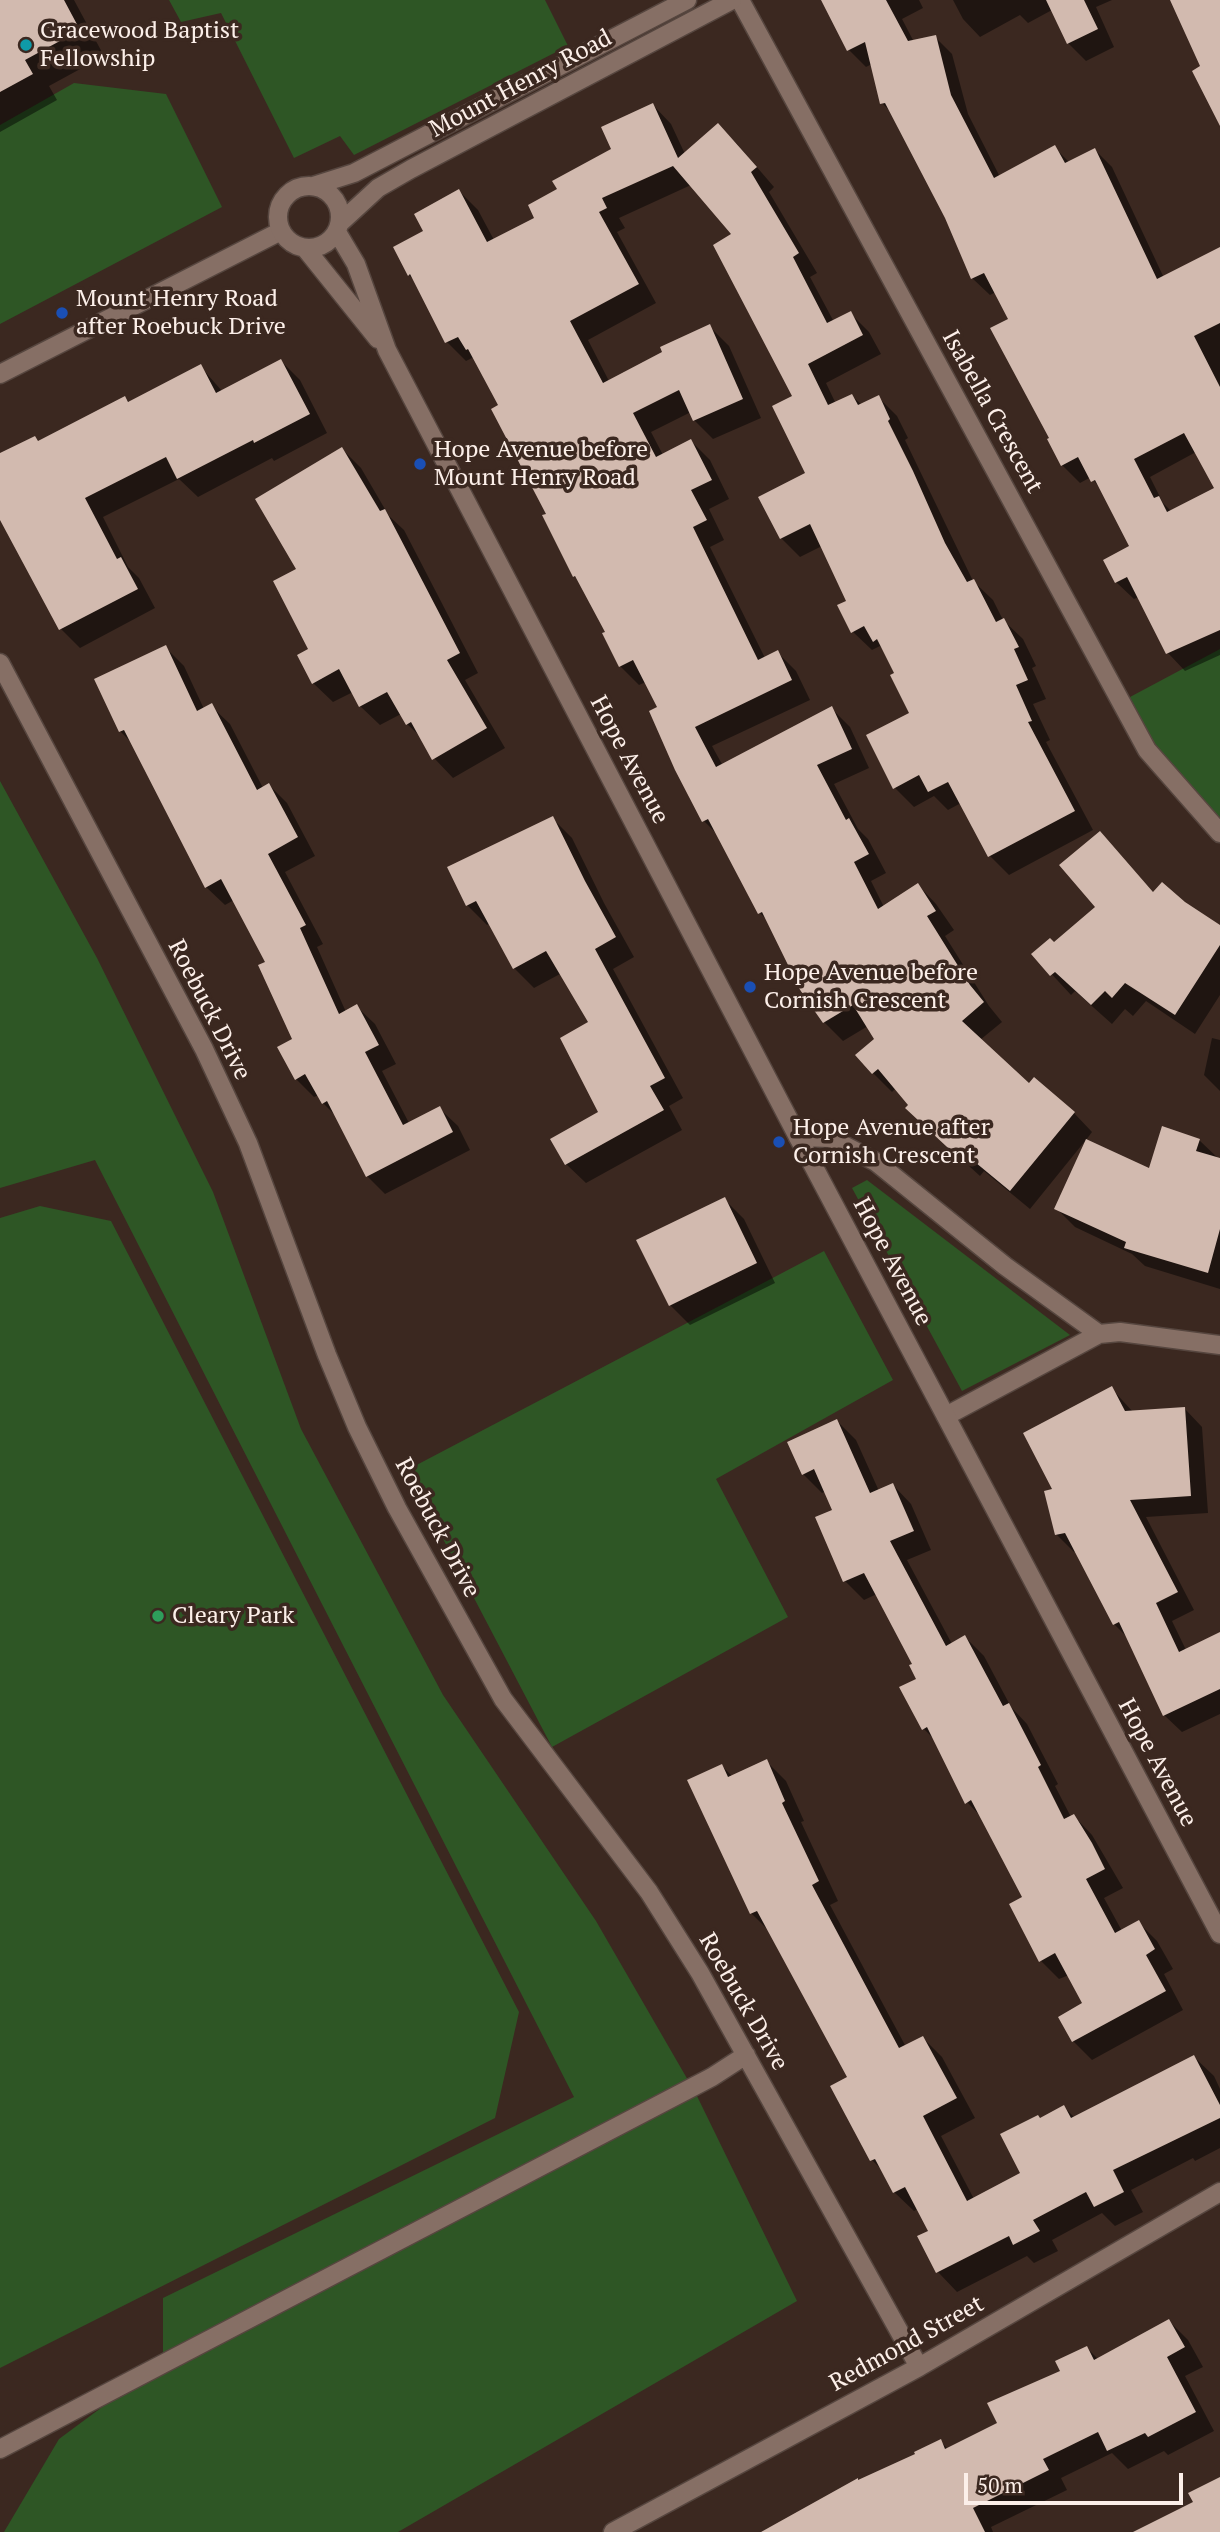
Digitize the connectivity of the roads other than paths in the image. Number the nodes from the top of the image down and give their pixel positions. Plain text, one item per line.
1 (687, 0) edge
2 (732, 0) edge
3 (740, 0) edge
4 (313, 187) junction
5 (339, 227) junction
6 (281, 231) junction
7 (305, 248) junction
8 (387, 350) junction
9 (0, 374) edge
10 (0, 663) edge
11 (1220, 833) edge
12 (798, 1137) junction
13 (1099, 1334) junction
14 (1220, 1345) edge
15 (946, 1416) junction
16 (1220, 1934) edge
17 (746, 2055) junction
18 (1220, 2192) edge
19 (919, 2367) junction
20 (0, 2449) edge
21 (612, 2532) edge

1 - 4 street, Mount Henry Road
2 - 5 street, Mount Henry Road
3 - 11 street, Isabella Crescent
4 - 5 street
4 - 6 street
5 - 7 street
5 - 8 street, Hope Avenue
6 - 7 street
6 - 9 street
7 - 8 street, Hope Avenue
8 - 12 street, Hope Avenue
10 - 17 street, Roebuck Drive
12 - 13 street
12 - 15 street, Hope Avenue
13 - 14 street
13 - 15 street
15 - 16 street, Hope Avenue
17 - 19 street, Roebuck Drive
17 - 20 street
18 - 19 street, Redmond Street
19 - 21 street, Redmond Street

